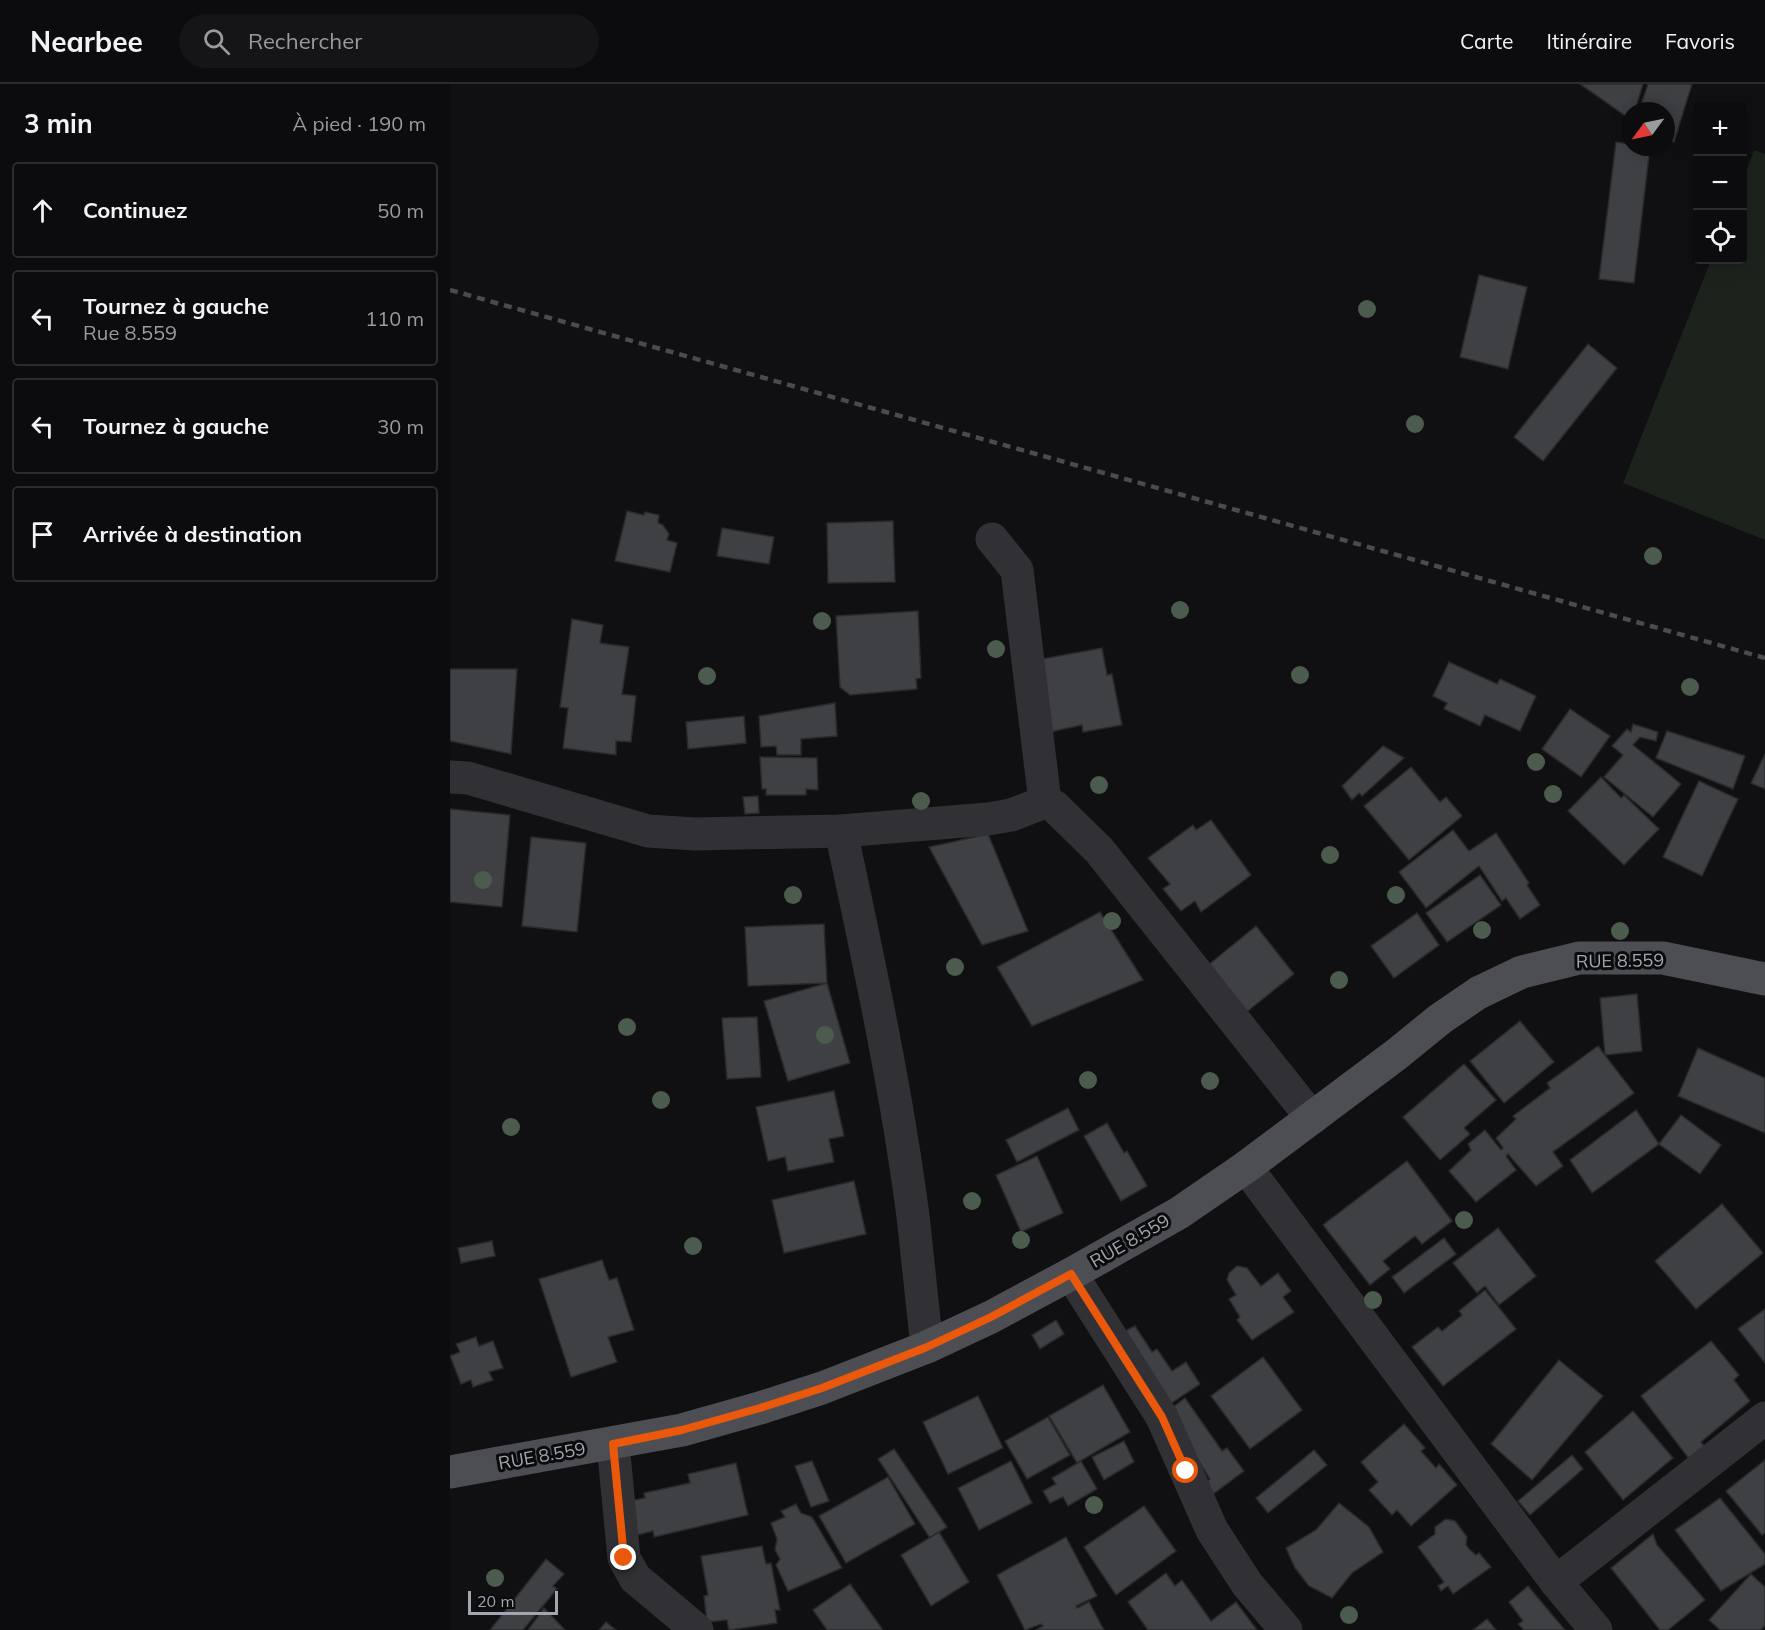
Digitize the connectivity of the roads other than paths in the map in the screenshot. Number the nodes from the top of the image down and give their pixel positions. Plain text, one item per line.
1 (992, 538) dead end
2 (450, 777) edge
3 (1045, 802) junction
4 (841, 831) junction
5 (1765, 980) edge
6 (1312, 1118) junction
7 (1246, 1167) junction
8 (1071, 1274) junction
9 (927, 1347) junction
10 (1765, 1418) edge
11 (613, 1444) junction
12 (450, 1472) edge
13 (1556, 1582) junction
14 (697, 1630) edge
15 (1286, 1630) edge
16 (1596, 1630) edge

1 - 3 street
2 - 4 street
3 - 4 street
3 - 6 street
4 - 9 street
5 - 6 main road, RUE 8.559
6 - 7 main road, RUE 8.559
7 - 8 main road, RUE 8.559
7 - 13 street
8 - 9 main road, RUE 8.559
8 - 15 street
9 - 11 main road, RUE 8.559
10 - 13 street
11 - 12 main road, RUE 8.559
11 - 14 street
13 - 16 street

